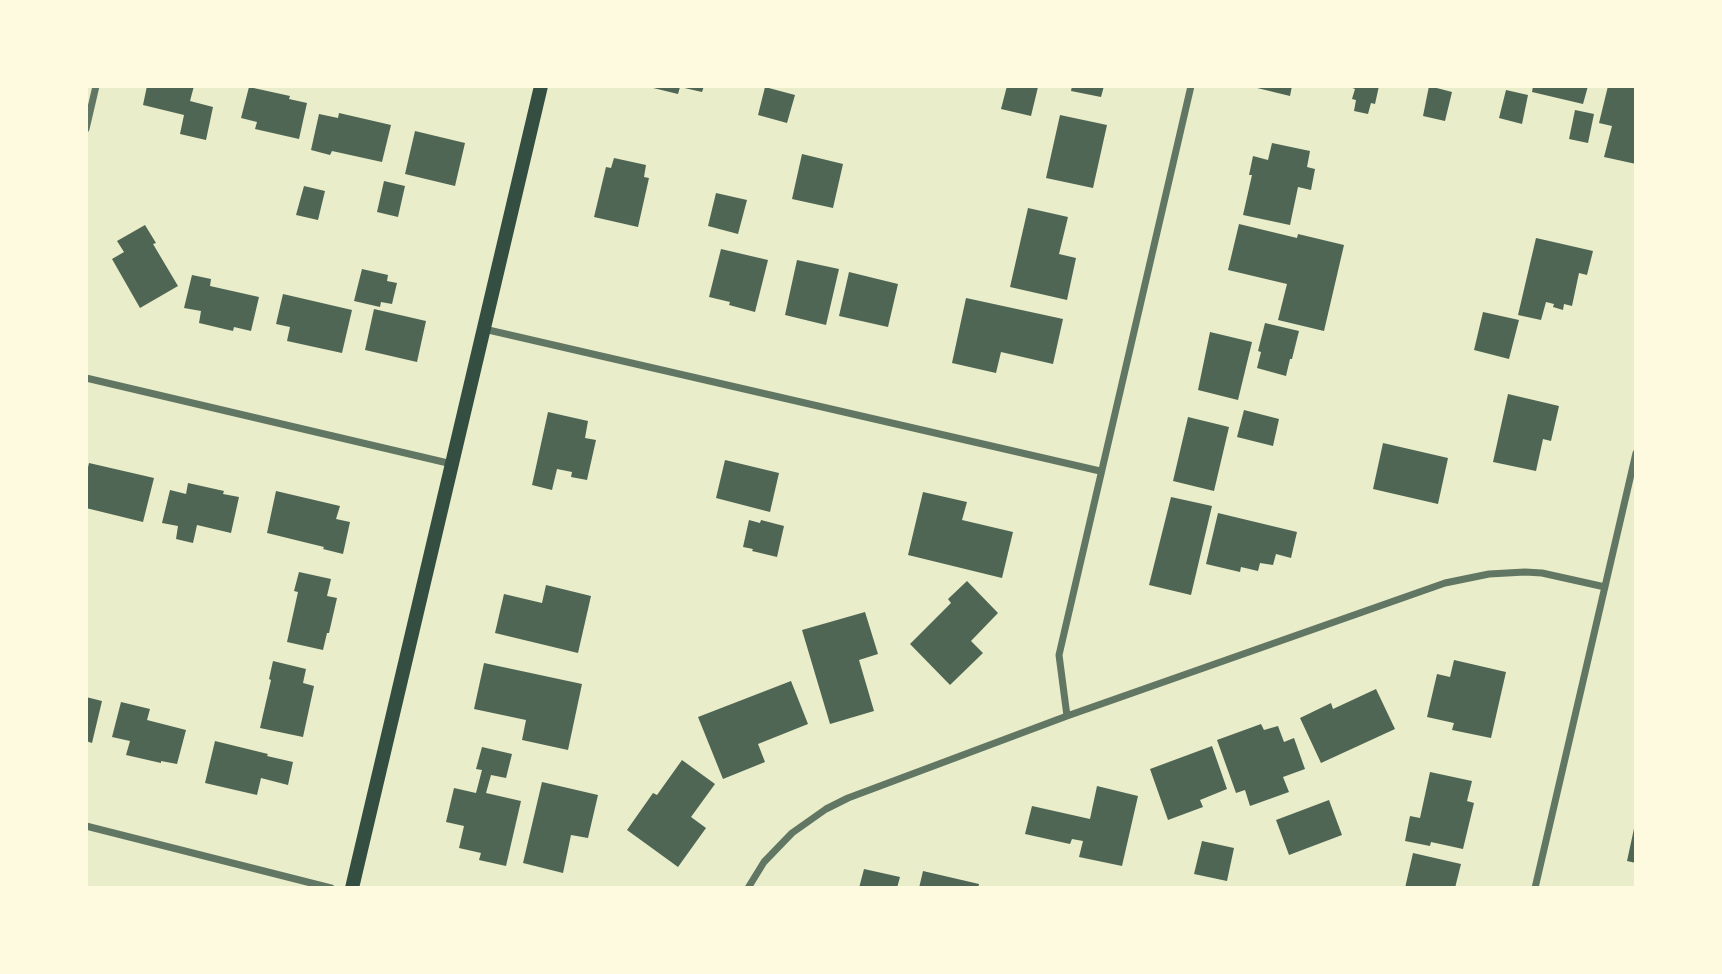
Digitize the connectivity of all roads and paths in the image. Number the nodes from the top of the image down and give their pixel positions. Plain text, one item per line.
1 (96, 86) edge
2 (541, 86) edge
3 (1191, 86) edge
4 (86, 130) edge
5 (483, 329) junction
6 (86, 378) edge
7 (1636, 453) edge
8 (453, 465) junction
9 (1100, 471) junction
10 (1605, 587) junction
11 (1067, 716) junction
12 (86, 826) edge
13 (331, 888) edge
14 (352, 888) edge
15 (748, 888) edge
16 (1535, 888) edge

1 - 4 street
2 - 5 main road
3 - 9 street
5 - 8 main road
5 - 9 street
6 - 8 street
7 - 10 street
8 - 14 main road
9 - 11 street
10 - 11 street
10 - 16 street
11 - 15 street
12 - 13 street

